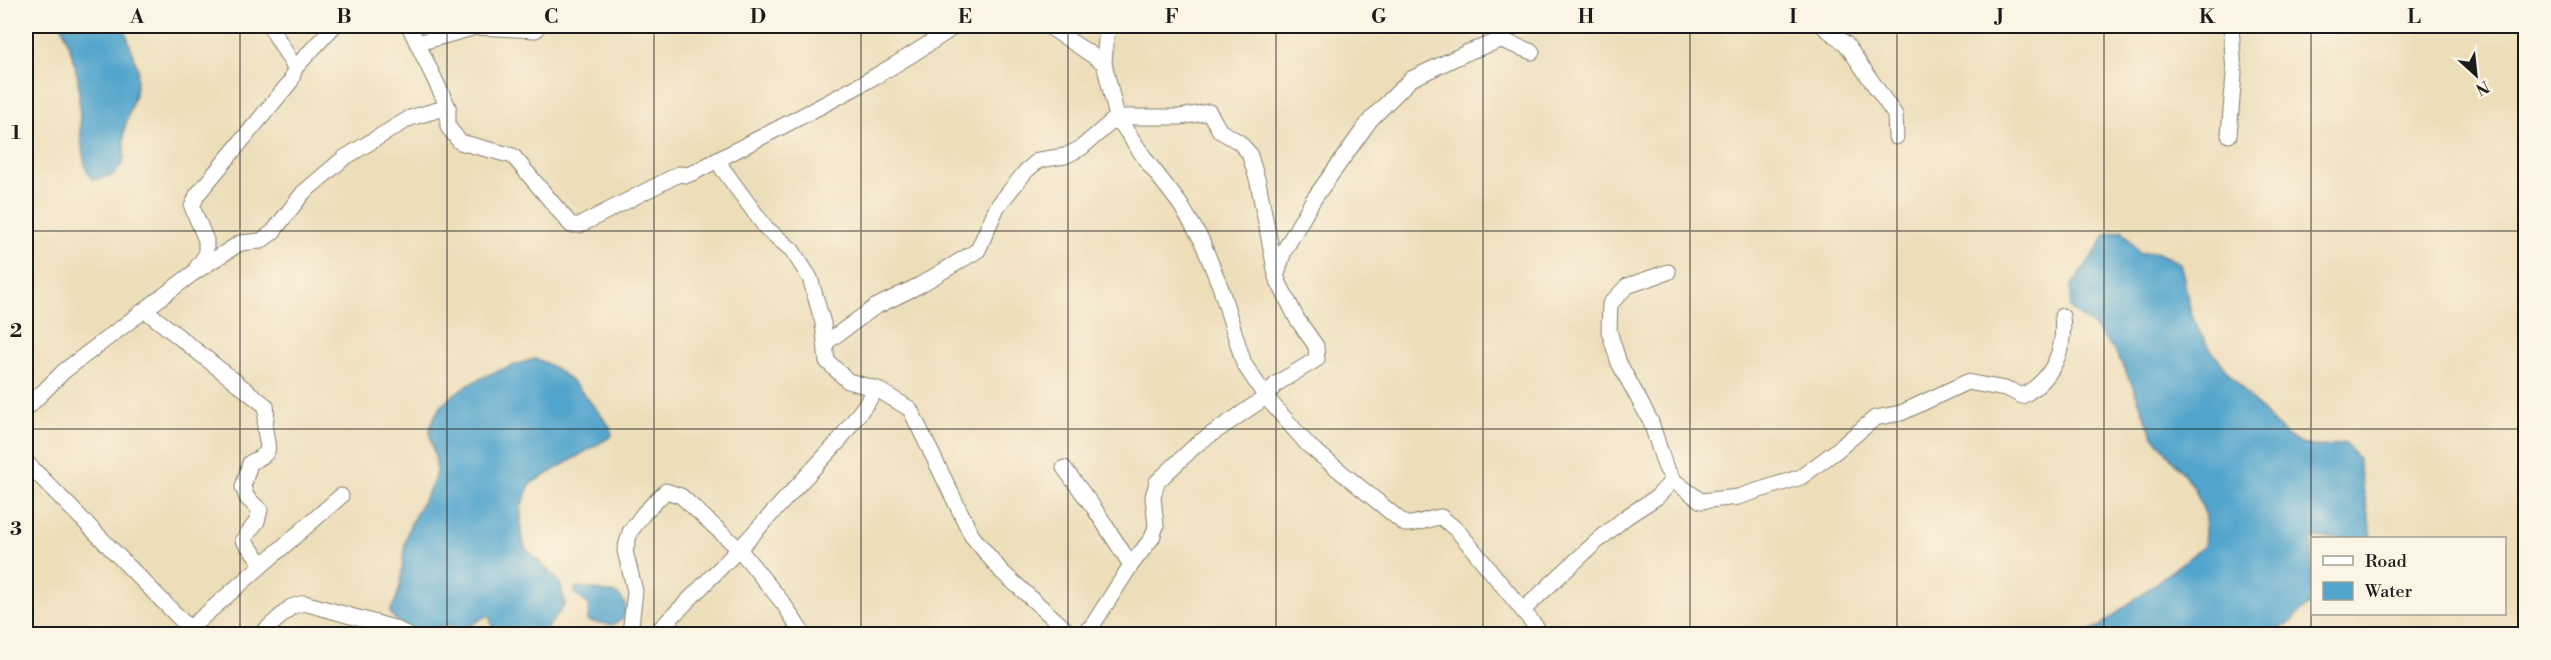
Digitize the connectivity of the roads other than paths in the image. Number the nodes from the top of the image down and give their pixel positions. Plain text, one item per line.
1 (270, 26) edge
2 (334, 26) edge
3 (409, 26) edge
4 (537, 26) edge
5 (955, 26) edge
6 (1048, 26) edge
7 (1107, 26) edge
8 (1823, 26) edge
9 (2231, 26) edge
10 (418, 43) junction
11 (1532, 52) dead end
12 (1104, 63) junction
13 (296, 69) junction
14 (448, 107) junction
15 (1117, 117) junction
16 (2229, 135) dead end
17 (1896, 137) dead end
18 (720, 159) junction
19 (1668, 272) dead end
20 (192, 274) junction
21 (1276, 277) junction
22 (145, 310) junction
23 (2062, 316) dead end
24 (827, 342) junction
25 (877, 389) junction
26 (1266, 397) junction
27 (26, 409) edge
28 (26, 462) edge
29 (1064, 468) dead end
30 (1673, 480) junction
31 (341, 496) dead end
32 (739, 549) junction
33 (263, 564) junction
34 (1131, 565) junction
35 (1522, 610) junction
36 (368, 628) edge
37 (192, 632) edge
38 (261, 634) edge
39 (406, 634) edge
40 (630, 634) edge
41 (655, 634) edge
42 (803, 634) edge
43 (1071, 634) edge
44 (1082, 634) edge
45 (1538, 634) edge

1 - 13 street
2 - 13 street
3 - 10 street
4 - 10 street
5 - 18 street
6 - 12 street
7 - 12 street
8 - 17 street
9 - 16 street
10 - 14 street
11 - 21 street
12 - 15 street
13 - 20 street
14 - 18 street
14 - 20 street
15 - 21 street
15 - 24 street
15 - 26 street
18 - 24 street
19 - 30 street
20 - 22 street
21 - 26 street
22 - 27 street
22 - 33 street
23 - 30 street
24 - 25 street
25 - 32 street
25 - 43 street
26 - 34 street
26 - 35 street
28 - 37 street
29 - 34 street
30 - 35 street
31 - 33 street
32 - 40 street
32 - 41 street
32 - 42 street
33 - 37 street
34 - 44 street
35 - 45 street
36 - 38 street
36 - 39 street

